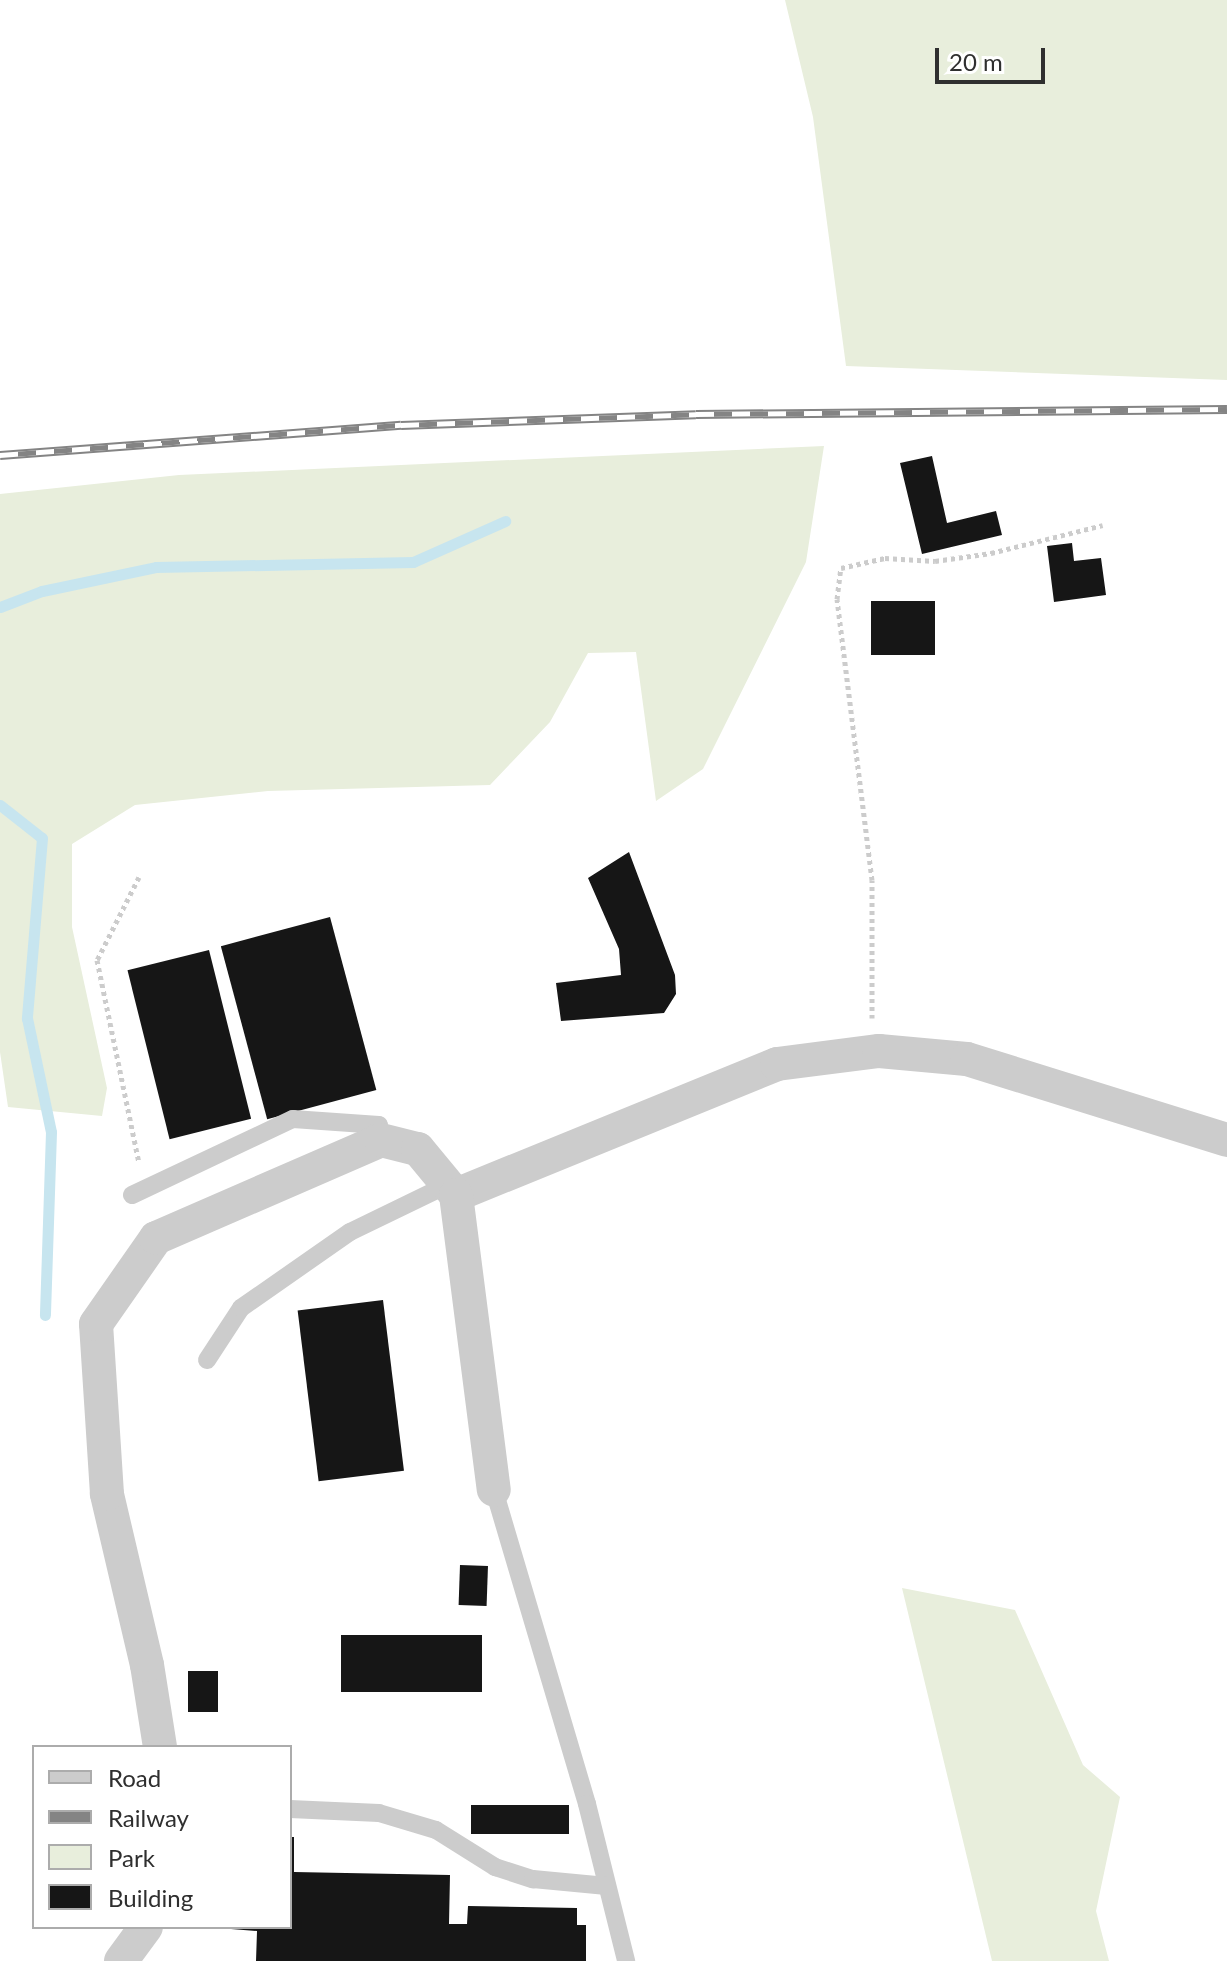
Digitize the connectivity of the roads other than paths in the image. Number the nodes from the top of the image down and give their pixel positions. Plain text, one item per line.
1 (381, 1140) junction
2 (1227, 1140) edge
3 (452, 1190) junction
4 (132, 1195) road end
5 (207, 1360) dead end
6 (494, 1490) joint
7 (160, 1745) edge
8 (292, 1809) edge
9 (607, 1886) junction
10 (145, 1929) edge
11 (121, 1961) edge
12 (626, 1961) edge

1 - 3 street
1 - 4 lane
1 - 7 street
2 - 3 street
3 - 5 lane
3 - 6 street
6 - 9 lane
8 - 9 lane
9 - 12 lane
10 - 11 street

